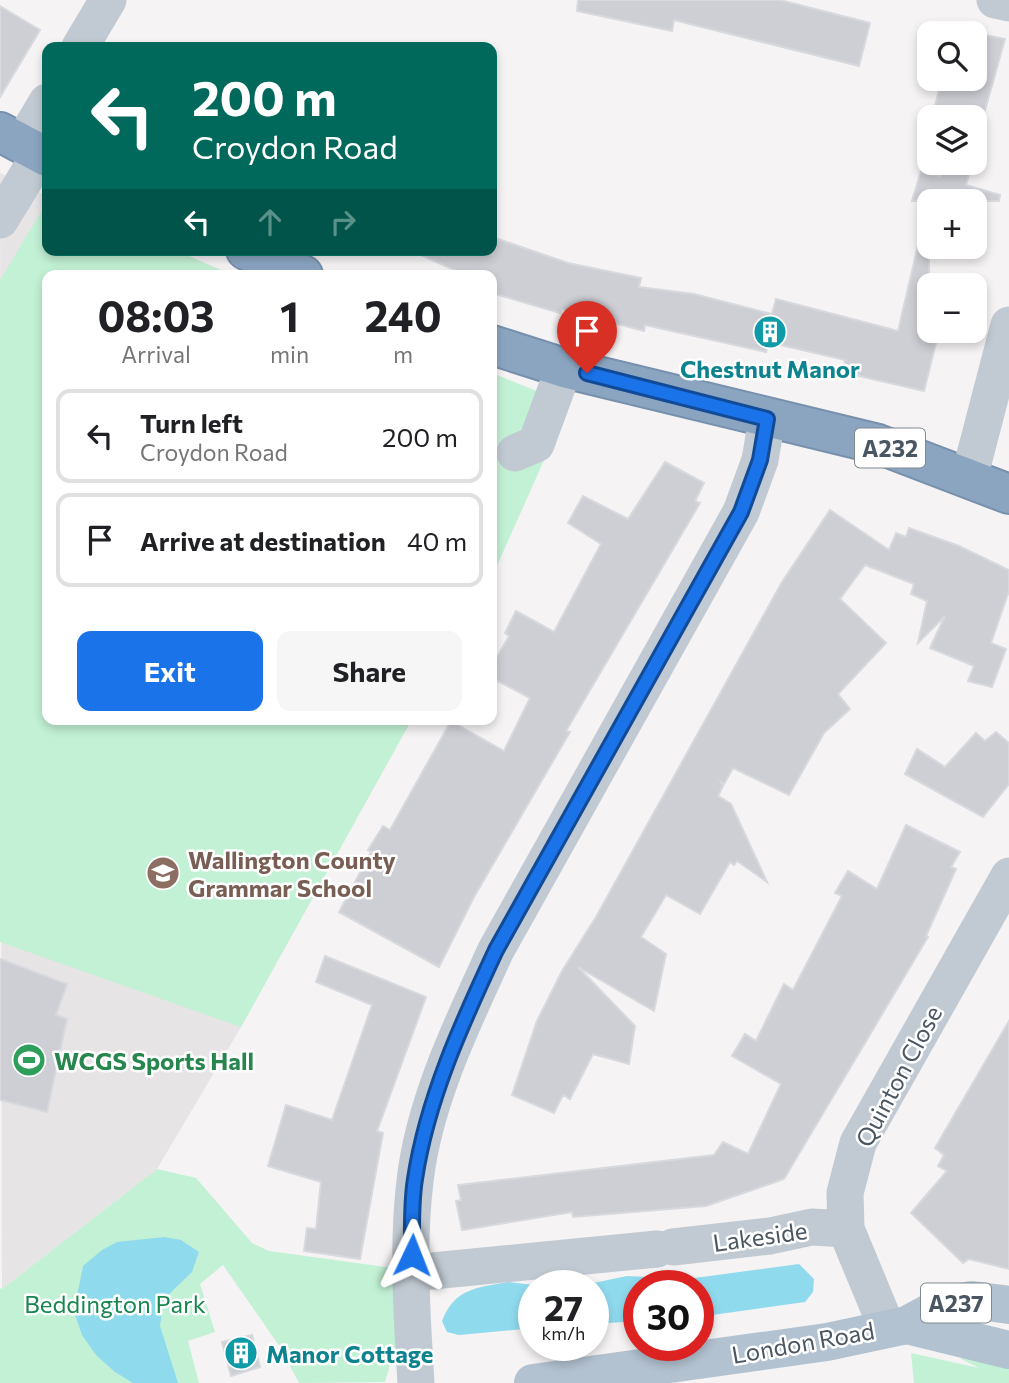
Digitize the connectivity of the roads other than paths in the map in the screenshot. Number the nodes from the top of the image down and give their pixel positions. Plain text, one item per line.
1 (107, 0) edge
2 (995, 0) edge
3 (1009, 4) edge
4 (83, 42) edge
5 (42, 114) edge
6 (28, 147) edge
7 (0, 220) edge
8 (260, 256) edge
9 (292, 270) edge
10 (1009, 325) edge
11 (497, 347) edge
12 (565, 368) junction
13 (767, 419) junction
14 (514, 453) dead end
15 (969, 478) junction
16 (1009, 494) edge
17 (1009, 876) edge
18 (846, 1228) junction
19 (412, 1287) junction
20 (1009, 1305) edge
21 (897, 1326) junction
22 (1009, 1350) edge
23 (416, 1383) edge
24 (533, 1383) edge

1 - 4 street
2 - 3 street
5 - 6 street
6 - 7 street
8 - 9 highway
10 - 15 street
11 - 12 highway, A232
12 - 13 highway, A232
12 - 14 street
13 - 15 highway, A232
13 - 19 street
15 - 16 highway, A232
17 - 18 street, Quinton Close
18 - 19 street, Lakeside
18 - 21 street, Quinton Close
19 - 23 street
20 - 21 main road, London Road / A237
21 - 22 main road, London Road / A237
21 - 24 main road, London Road / A237

